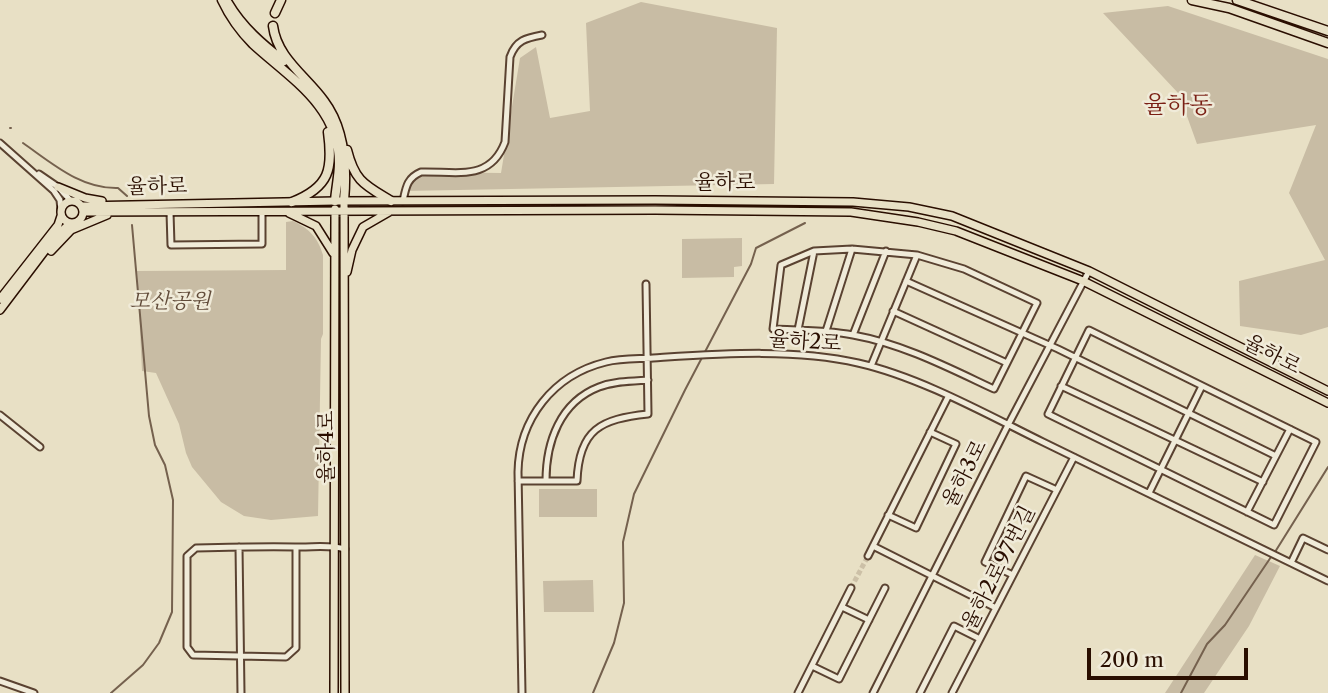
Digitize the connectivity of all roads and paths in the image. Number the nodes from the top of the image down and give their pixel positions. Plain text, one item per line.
1 (222, 0) edge
2 (281, 0) edge
3 (1192, 0) edge
4 (1237, 0) edge
5 (275, 13) dead end
6 (273, 26) dead end
7 (1328, 31) edge
8 (542, 35) dead end
9 (1328, 43) edge
10 (301, 74) junction
11 (330, 117) junction
12 (0, 143) edge
13 (33, 171) junction
14 (58, 187) junction
15 (71, 201) junction
16 (340, 201) junction
17 (391, 201) junction
18 (403, 201) junction
19 (292, 202) junction
20 (145, 204) junction
21 (82, 209) junction
22 (123, 212) junction
23 (170, 212) junction
24 (262, 212) junction
25 (285, 212) junction
26 (340, 212) junction
27 (389, 212) junction
28 (61, 213) junction
29 (74, 223) junction
30 (852, 249) junction
31 (814, 251) junction
32 (886, 251) junction
33 (335, 255) junction
34 (917, 255) junction
35 (30, 270) junction
36 (1088, 271) junction
37 (906, 281) junction
38 (1083, 281) junction
39 (344, 283) junction
40 (646, 284) dead end
41 (0, 299) edge
42 (0, 310) edge
43 (893, 311) junction
44 (798, 330) junction
45 (826, 331) junction
46 (1023, 332) junction
47 (853, 335) junction
48 (881, 341) junction
49 (1050, 345) junction
50 (648, 358) junction
51 (1076, 358) junction
52 (1007, 363) junction
53 (872, 366) junction
54 (648, 380) junction
55 (1202, 386) junction
56 (1061, 387) junction
57 (1328, 391) edge
58 (948, 397) junction
59 (1328, 403) edge
60 (1189, 413) junction
61 (0, 415) edge
62 (1008, 425) junction
63 (1290, 429) junction
64 (930, 432) junction
65 (1175, 440) junction
66 (40, 447) dead end
67 (1276, 456) junction
68 (1074, 457) junction
69 (1161, 470) junction
70 (518, 481) junction
71 (546, 481) junction
72 (1263, 482) junction
73 (1057, 490) junction
74 (1149, 493) junction
75 (1247, 512) junction
76 (888, 515) junction
77 (335, 546) junction
78 (873, 546) junction
79 (239, 547) junction
80 (296, 547) junction
81 (345, 549) junction
82 (1328, 550) edge
83 (868, 556) tunnel mouth
84 (1291, 563) junction
85 (1013, 575) junction
86 (932, 576) junction
87 (1328, 580) edge
88 (851, 588) tunnel mouth
89 (885, 588) dead end
90 (842, 607) junction
91 (996, 608) junction
92 (869, 620) junction
93 (980, 639) junction
94 (240, 656) junction
95 (812, 666) junction
96 (0, 681) edge
97 (34, 693) edge
98 (241, 693) edge
99 (334, 693) edge
100 (345, 693) edge
101 (522, 693) edge
102 (799, 693) edge
103 (873, 693) edge
104 (920, 693) edge
105 (952, 693) edge

1 - 10 highway
1 - 11 highway
2 - 5 highway
3 - 9 highway
4 - 7 highway
6 - 10 highway
8 - 18 street
10 - 11 highway
11 - 16 highway
11 - 17 highway
11 - 19 highway
12 - 13 street
13 - 14 street
13 - 28 street
14 - 15 street
14 - 20 main road
15 - 21 main road
15 - 28 main road
16 - 17 main road, 율하로
16 - 19 main road, 율하로
16 - 26 main road, 율하4로
17 - 18 main road, 율하로
18 - 36 main road, 율하로
19 - 20 main road, 율하로
20 - 21 main road, 율하로
21 - 22 main road, 율하로
21 - 29 main road
22 - 23 main road, 율하로
22 - 35 main road
23 - 24 main road, 율하로
23 - 24 street, 율하로
24 - 25 main road, 율하로
25 - 26 main road, 율하로
25 - 33 main road
26 - 27 main road, 율하로
26 - 33 main road, 율하4로
26 - 39 main road, 율하4로
27 - 38 main road, 율하로
27 - 39 main road
28 - 29 main road
28 - 41 main road
29 - 35 main road
30 - 31 street
30 - 32 street
30 - 45 street
31 - 44 street
31 - 44 street
32 - 34 street
32 - 47 street
33 - 77 main road, 율하4로
34 - 37 street
34 - 46 street
35 - 42 main road
36 - 38 street, 율하3로
36 - 57 main road, 율하로
37 - 43 street
37 - 46 street
38 - 49 street, 율하3로
38 - 59 main road, 율하로
39 - 81 main road, 율하4로
40 - 50 street
43 - 48 street
43 - 52 street
44 - 45 street
45 - 47 street
46 - 49 street
46 - 52 street
47 - 48 street
48 - 52 street
48 - 53 street
49 - 51 street
49 - 62 street, 율하3로
50 - 53 street, 율하2로
50 - 54 street
50 - 70 street, 율하2로
51 - 55 street
51 - 56 street
51 - 60 street
53 - 58 street, 율하2로
54 - 71 street
54 - 71 street
55 - 60 street
55 - 63 street
56 - 65 street
56 - 69 street
58 - 62 street, 율하2로
58 - 64 street
60 - 65 street
60 - 67 street
61 - 66 street
62 - 68 street, 율하2로
62 - 86 street, 율하3로
63 - 67 street
63 - 75 street
64 - 76 street
64 - 76 street
65 - 69 street
65 - 72 street
67 - 72 street
68 - 73 street, 율하2로97번길
68 - 74 street, 율하2로
69 - 74 street
69 - 75 street
70 - 71 street
70 - 101 street, 율하2로
72 - 75 street
73 - 85 street, 율하2로97번길
73 - 85 street
74 - 84 street, 율하2로
76 - 78 street
77 - 80 street
77 - 81 street
77 - 99 main road, 율하4로
78 - 83 street
78 - 86 street
79 - 80 street
79 - 94 street
79 - 94 street
80 - 94 street
81 - 100 main road, 율하4로
82 - 84 street
84 - 87 street, 율하2로
85 - 91 street, 율하2로97번길
86 - 91 street
86 - 103 street, 율하3로
88 - 90 street
89 - 92 street
90 - 92 street
90 - 95 street
91 - 93 street, 율하2로97번길
92 - 95 street
93 - 104 street
93 - 105 street, 율하2로97번길
94 - 98 street
95 - 102 street
96 - 97 street

